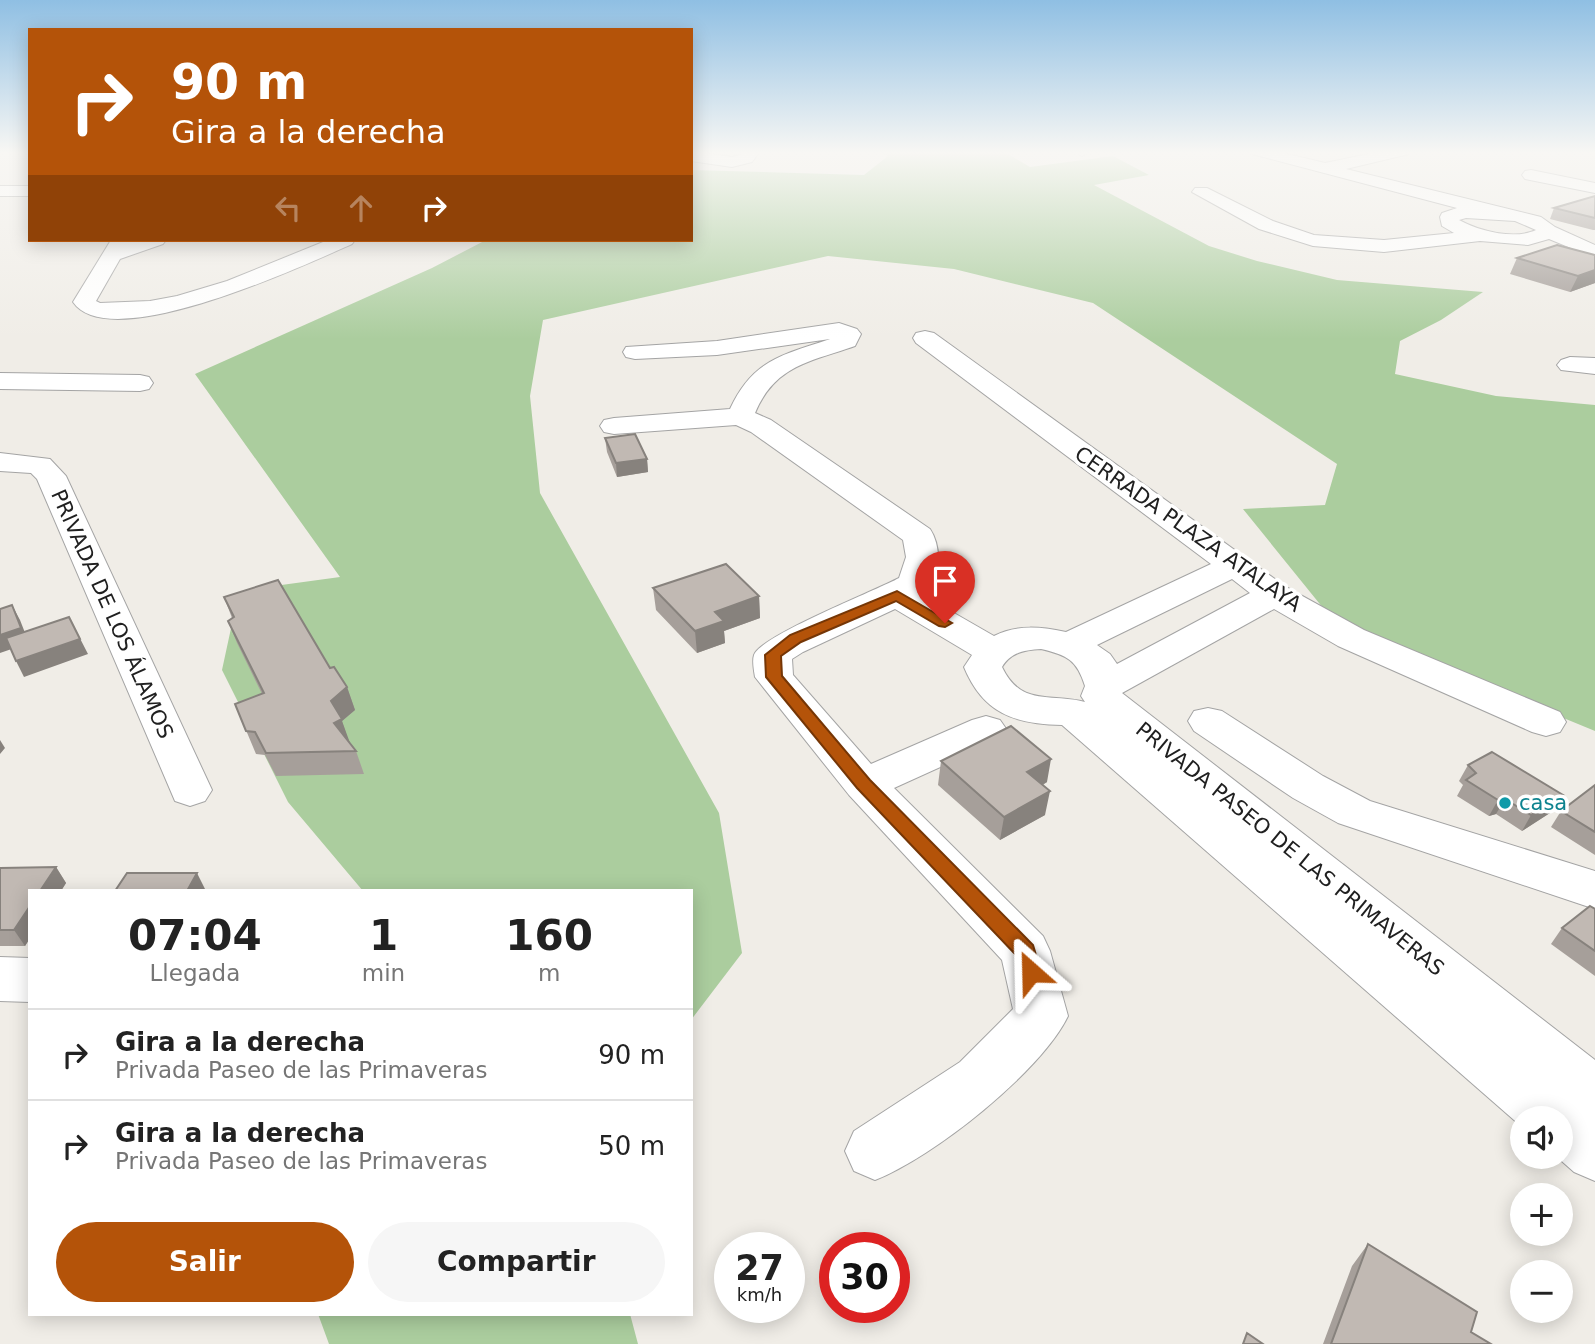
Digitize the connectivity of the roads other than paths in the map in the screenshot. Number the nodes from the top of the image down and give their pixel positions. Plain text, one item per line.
1 (1245, 214) edge
2 (1440, 214) edge
3 (1459, 214) edge
4 (1502, 214) edge
5 (1449, 217) junction
6 (1548, 221) junction
7 (1480, 235) junction
8 (1521, 239) junction
9 (145, 242) edge
10 (340, 242) edge
11 (116, 247) edge
12 (1595, 252) edge
13 (1595, 261) edge
14 (925, 338) dead end
15 (635, 352) dead end
16 (1570, 365) dead end
17 (1595, 366) edge
18 (0, 381) edge
19 (141, 383) dead end
20 (740, 415) junction
21 (614, 426) dead end
22 (7, 462) edge
23 (1233, 566) junction
24 (1193, 584) junction
25 (1274, 594) junction
26 (897, 595) junction
27 (1237, 613) junction
28 (1070, 644) junction
29 (993, 650) junction
30 (1105, 686) junction
31 (1208, 722) dead end
32 (1546, 722) dead end
33 (986, 730) dead end
34 (1252, 752) junction
35 (1204, 780) junction
36 (864, 784) junction
37 (190, 790) dead end
38 (1595, 890) edge
39 (0, 979) edge
40 (28, 980) edge
41 (1595, 1094) edge
42 (1541, 1106) edge
43 (1573, 1134) edge
44 (875, 1151) dead end
45 (1595, 1152) edge

1 - 7 street
2 - 5 street
3 - 5 street
4 - 6 street
5 - 7 street
6 - 8 street
6 - 12 street
7 - 8 street
8 - 13 street
9 - 11 street
10 - 11 street
14 - 23 street, CERRADA PLAZA ATALAYA
15 - 20 street
16 - 17 street
18 - 19 street
20 - 21 street
20 - 26 street
22 - 37 street, PRIVADA DE LOS ÁLAMOS
23 - 24 street
23 - 25 street, CERRADA PLAZA ATALAYA
24 - 27 street
24 - 28 street
25 - 27 street
25 - 32 street, CERRADA PLAZA ATALAYA
26 - 29 street
26 - 36 street
27 - 30 street
28 - 29 street, PRIVADA PASEO DE LAS PRIMAVERAS
28 - 30 street, PRIVADA PASEO DE LAS PRIMAVERAS
29 - 42 street, PRIVADA PASEO DE LAS PRIMAVERAS
30 - 35 street, PRIVADA PASEO DE LAS PRIMAVERAS
31 - 34 street
33 - 36 street
34 - 35 street
34 - 38 street
35 - 41 street, PRIVADA PASEO DE LAS PRIMAVERAS
36 - 44 street
39 - 40 street
43 - 45 street

